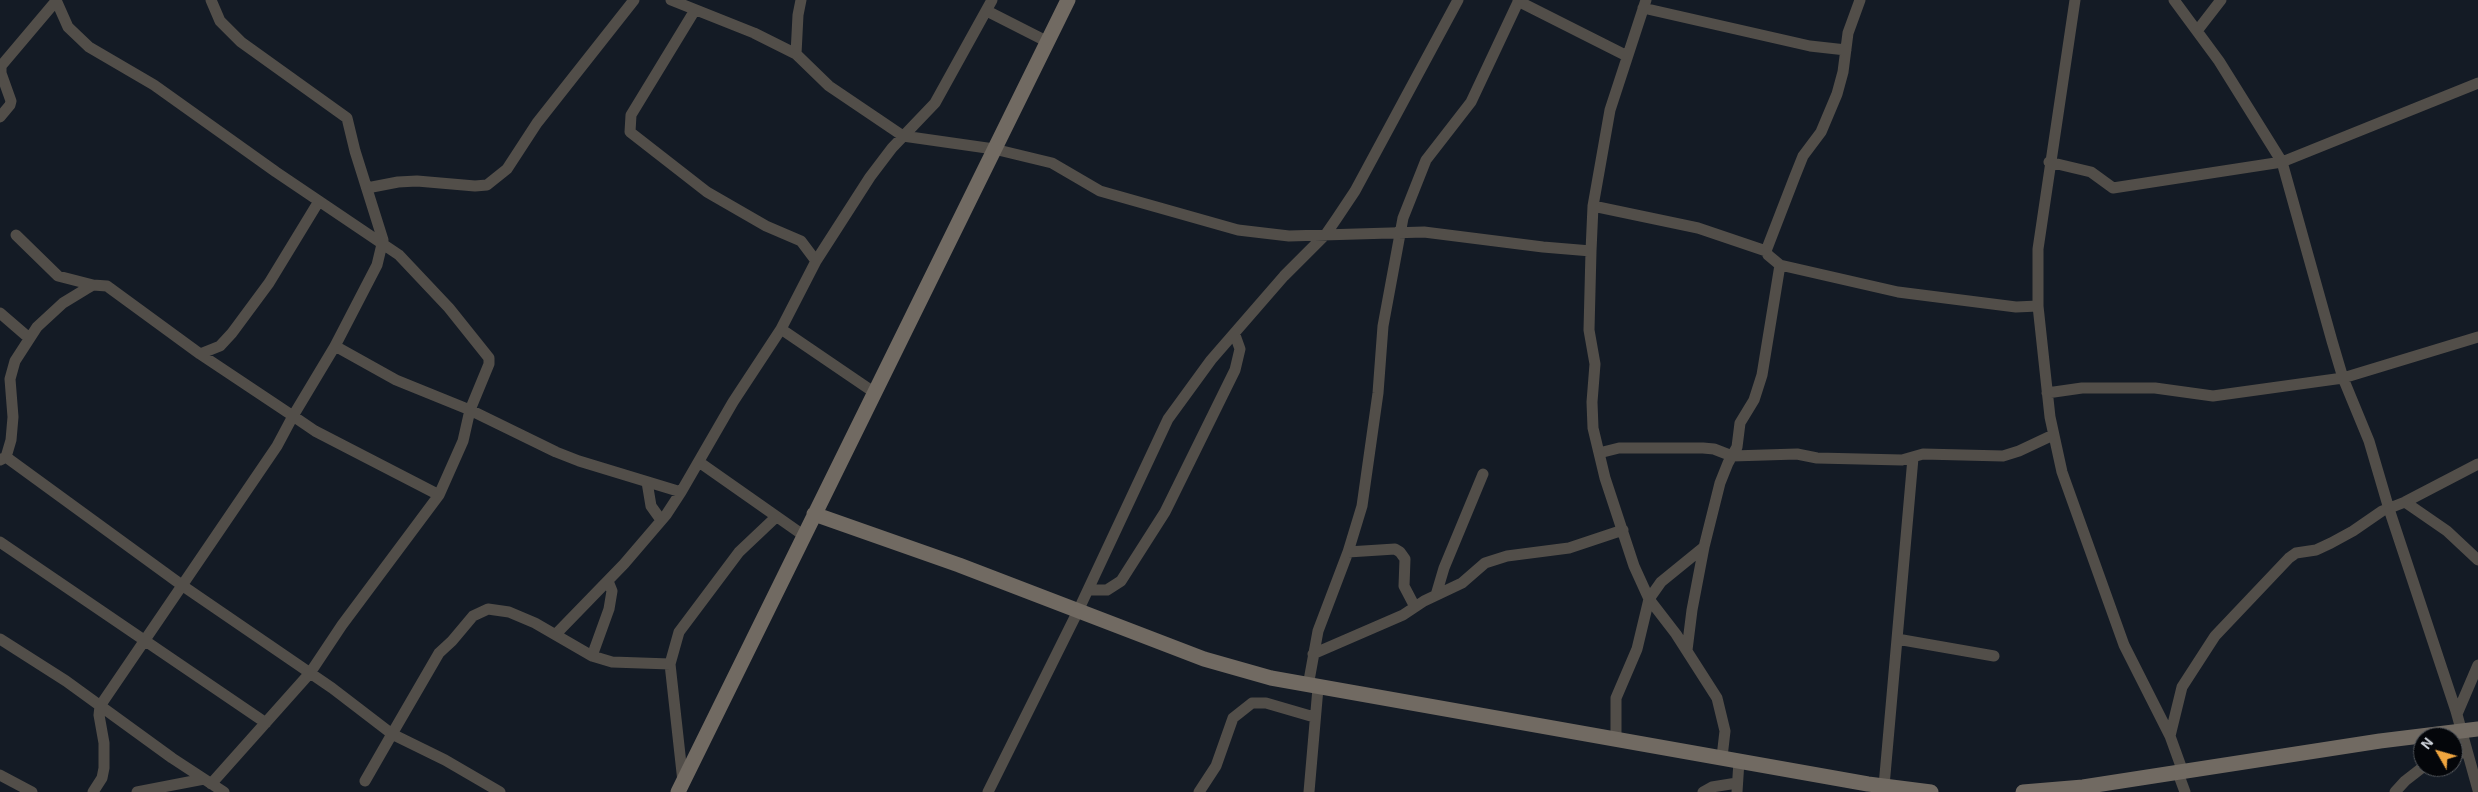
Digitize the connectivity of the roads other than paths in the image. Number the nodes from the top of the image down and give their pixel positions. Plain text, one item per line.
1 (211, 0) edge
2 (634, 0) edge
3 (671, 0) edge
4 (801, 0) edge
5 (1068, 0) edge
6 (1458, 0) edge
7 (1860, 0) edge
8 (2075, 0) edge
9 (2174, 0) edge
10 (2221, 0) edge
11 (56, 1) edge
12 (1518, 1) edge
13 (1645, 4) edge
14 (989, 5) edge
15 (695, 10) junction
16 (2197, 31) junction
17 (1048, 42) junction
18 (1846, 50) junction
19 (796, 54) junction
20 (1626, 56) junction
21 (2478, 83) edge
22 (0, 117) edge
23 (903, 136) junction
24 (994, 150) junction
25 (2049, 162) junction
26 (2282, 162) junction
27 (367, 188) junction
28 (319, 202) junction
29 (1594, 206) junction
30 (1399, 233) junction
31 (1326, 234) junction
32 (16, 235) dead end
33 (383, 244) junction
34 (1591, 250) junction
35 (1766, 251) junction
36 (816, 260) junction
37 (1780, 265) junction
38 (93, 285) junction
39 (2038, 306) junction
40 (0, 313) edge
41 (781, 329) junction
42 (1234, 335) junction
43 (2478, 337) edge
44 (29, 338) junction
45 (335, 346) junction
46 (200, 354) junction
47 (2343, 378) junction
48 (875, 393) junction
49 (2047, 393) junction
50 (470, 410) junction
51 (293, 416) junction
52 (2053, 435) junction
53 (1599, 453) junction
54 (1732, 456) junction
55 (1912, 458) junction
56 (3, 459) edge
57 (699, 462) junction
58 (2478, 464) edge
59 (1483, 474) dead end
60 (647, 482) junction
61 (681, 492) junction
62 (439, 495) junction
63 (2405, 502) junction
64 (2388, 509) junction
65 (814, 514) junction
66 (776, 517) junction
67 (661, 520) junction
68 (1623, 530) junction
69 (803, 535) junction
70 (0, 542) edge
71 (1704, 547) junction
72 (1348, 552) junction
73 (2478, 560) edge
74 (608, 581) junction
75 (182, 586) junction
76 (1088, 590) junction
77 (1436, 595) junction
78 (1649, 599) junction
79 (1415, 607) junction
80 (1078, 611) junction
81 (556, 634) junction
82 (0, 639) edge
83 (1897, 639) junction
84 (145, 640) junction
85 (1687, 650) junction
86 (1313, 654) junction
87 (592, 656) junction
88 (1994, 656) dead end
89 (670, 664) junction
90 (2478, 665) edge
91 (310, 673) junction
92 (1313, 687) junction
93 (100, 706) junction
94 (2457, 714) junction
95 (1314, 718) junction
96 (266, 723) junction
97 (2459, 727) edge
98 (2463, 730) edge
99 (2478, 730) edge
100 (392, 734) junction
101 (2170, 736) junction
102 (2413, 736) edge
103 (1616, 738) junction
104 (2463, 740) edge
105 (2466, 751) junction
106 (2463, 752) edge
107 (1722, 757) junction
108 (1739, 761) junction
109 (2181, 772) junction
110 (2413, 774) edge
111 (0, 775) edge
112 (208, 781) junction
113 (365, 781) dead end
114 (1884, 786) junction
115 (680, 787) edge
116 (1737, 788) edge
117 (2478, 790) edge
118 (32, 792) edge
119 (93, 792) edge
120 (137, 792) edge
121 (224, 792) edge
122 (500, 792) edge
123 (988, 792) edge
124 (1199, 792) edge
125 (1309, 792) edge
126 (1703, 792) edge
127 (1931, 792) edge
128 (2023, 792) edge
129 (2185, 792) edge
130 (2395, 792) edge

1 - 27 street
2 - 27 street
3 - 15 street
4 - 19 street
5 - 17 street
6 - 31 street
7 - 18 street
8 - 25 street
9 - 16 street
10 - 16 street
11 - 22 street
11 - 28 street
12 - 20 street
12 - 30 street
13 - 18 street
13 - 20 street
14 - 17 street
14 - 23 street
15 - 19 street
15 - 36 street
16 - 26 street
17 - 24 street
18 - 35 street
19 - 23 street
20 - 29 street
21 - 26 street
23 - 24 street
23 - 36 street
24 - 31 street
24 - 48 street
25 - 26 street
25 - 39 street
26 - 47 street
27 - 33 street
28 - 33 street
28 - 46 street
29 - 34 street
29 - 35 street
30 - 31 street
30 - 34 street
30 - 72 street
31 - 42 street
32 - 38 street
33 - 45 street
33 - 50 street
34 - 53 street
35 - 37 street
36 - 41 street
37 - 39 street
37 - 54 street
38 - 44 street
38 - 46 street
39 - 49 street
40 - 44 street
41 - 48 street
41 - 57 street
42 - 76 street
42 - 76 street
43 - 47 street
44 - 56 street
45 - 50 street
45 - 51 street
46 - 51 street
47 - 49 street
47 - 64 street
48 - 65 street
49 - 52 street
50 - 60 street
50 - 62 street
51 - 62 street
51 - 75 street
52 - 55 street
52 - 101 street
53 - 54 street
53 - 68 street
54 - 55 street
54 - 71 street
55 - 83 street
56 - 75 street
57 - 61 street
57 - 66 street
58 - 63 street
59 - 77 street
60 - 61 street
60 - 67 street
61 - 67 street
62 - 91 street
63 - 64 street
63 - 73 street
64 - 94 street
64 - 101 street
65 - 69 street
65 - 80 street
66 - 69 street
66 - 89 street
67 - 74 street
68 - 77 street
68 - 78 street
69 - 115 street
70 - 84 street
71 - 78 street
71 - 85 street
72 - 79 street
72 - 86 street
74 - 81 street
74 - 87 street
75 - 84 street
75 - 91 street
76 - 80 street
77 - 79 street
78 - 85 street
78 - 103 street
79 - 86 street
80 - 92 street
80 - 123 street
81 - 87 street
81 - 100 street
82 - 93 street
83 - 88 street
83 - 114 street
84 - 93 street
84 - 96 street
85 - 107 street
86 - 92 street
87 - 89 street
89 - 115 street
90 - 94 street
91 - 96 street
91 - 100 street
92 - 95 street
92 - 103 street
93 - 112 street
93 - 119 street
94 - 97 street
95 - 124 street
95 - 125 street
96 - 112 street
98 - 99 street
100 - 113 street
100 - 122 street
101 - 109 street
102 - 109 street
103 - 107 street
104 - 105 street
105 - 106 street
105 - 117 street
107 - 108 street
108 - 114 street
108 - 116 street
109 - 128 street
109 - 129 street
110 - 130 street
111 - 118 street
112 - 120 street
112 - 121 street
114 - 127 street
116 - 126 street

